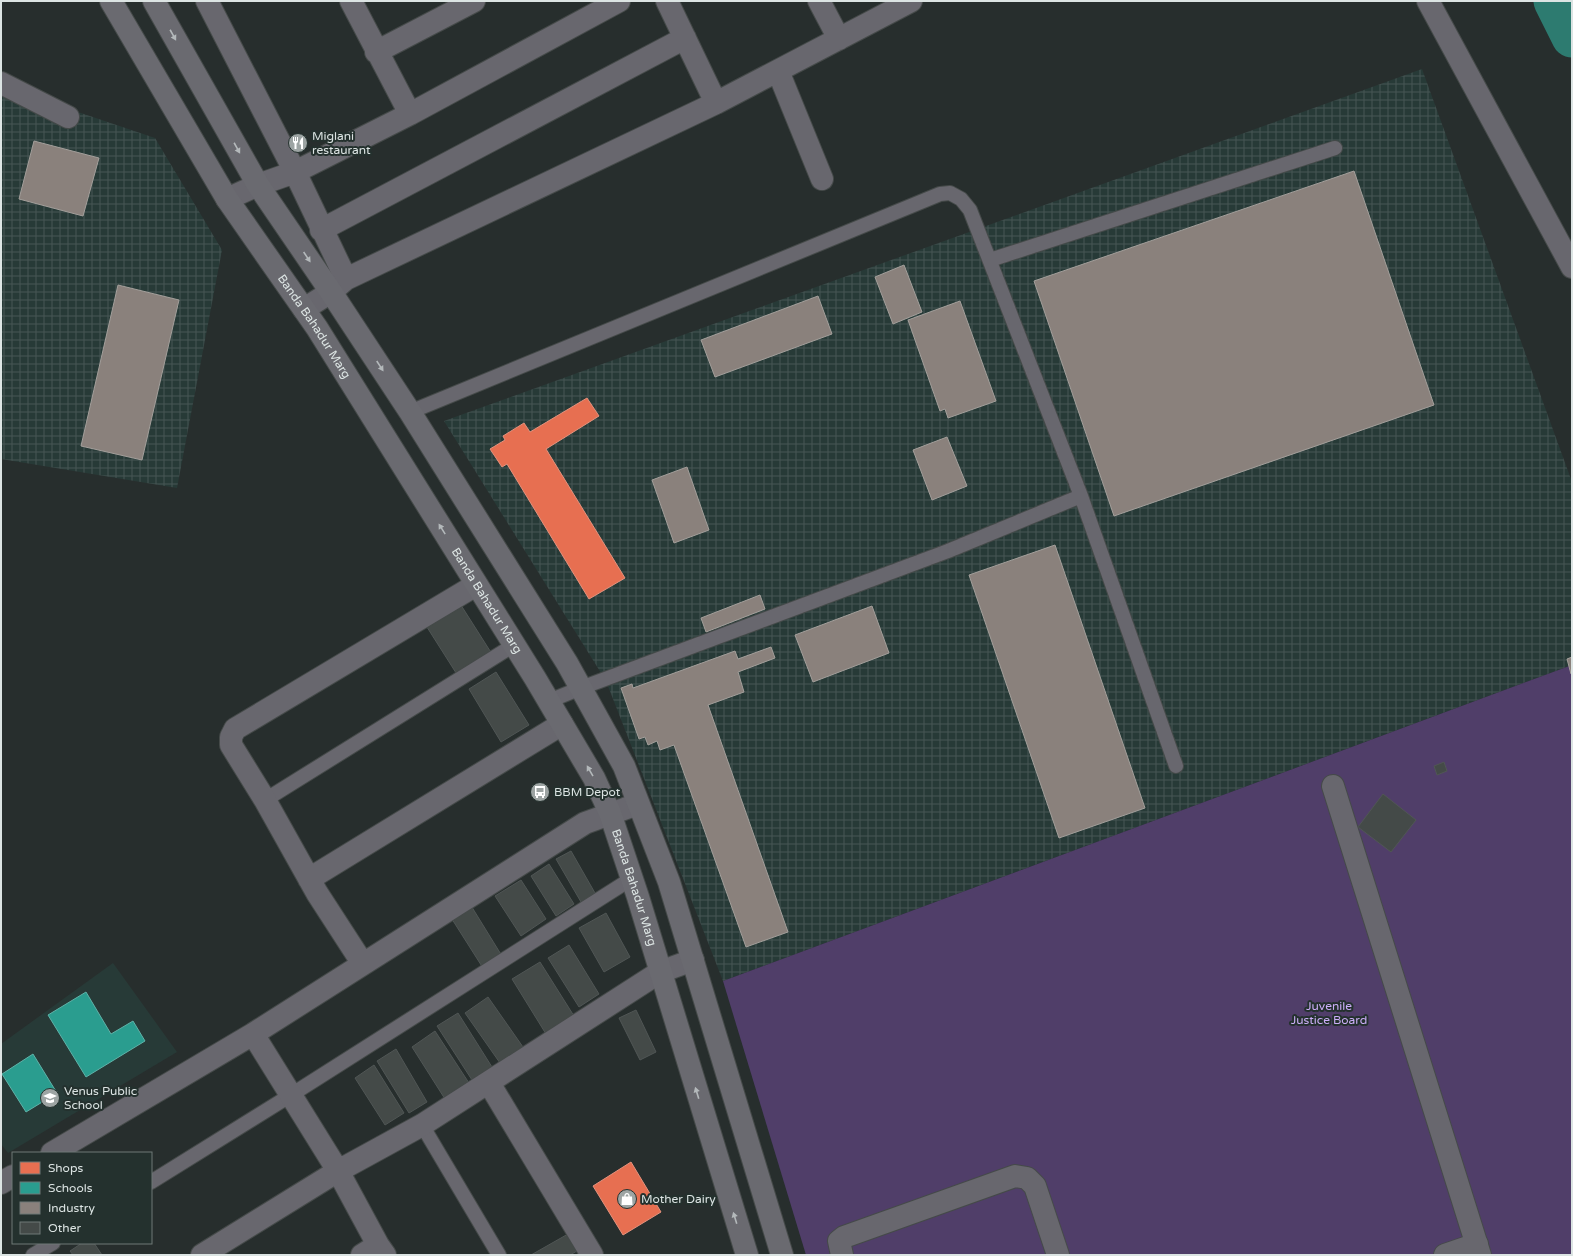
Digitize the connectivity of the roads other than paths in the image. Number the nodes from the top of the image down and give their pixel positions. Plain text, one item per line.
1 (111, 1) edge
2 (154, 1) edge
3 (207, 1) edge
4 (351, 1) edge
5 (474, 1) edge
6 (619, 1) edge
7 (667, 1) edge
8 (819, 1) edge
9 (911, 1) edge
10 (1428, 1) edge
11 (685, 38) junction
12 (839, 39) junction
13 (376, 52) junction
14 (778, 71) junction
15 (1, 83) edge
16 (716, 103) junction
17 (410, 114) junction
18 (68, 117) dead end
19 (1334, 148) dead end
20 (295, 172) junction
21 (822, 179) dead end
22 (258, 185) junction
23 (227, 199) junction
24 (322, 230) junction
25 (990, 260) junction
26 (1572, 268) edge
27 (338, 286) junction
28 (304, 309) junction
29 (410, 412) junction
30 (1081, 496) junction
31 (476, 585) junction
32 (514, 645) junction
33 (566, 663) junction
34 (535, 678) junction
35 (581, 688) junction
36 (549, 701) junction
37 (562, 724) junction
38 (1176, 766) dead end
39 (1333, 786) dead end
40 (265, 800) junction
41 (638, 804) junction
42 (610, 813) junction
43 (309, 879) junction
44 (631, 879) junction
45 (693, 960) junction
46 (363, 964) junction
47 (660, 972) junction
48 (254, 1034) junction
49 (489, 1083) junction
50 (292, 1096) junction
51 (422, 1125) junction
52 (54, 1152) edge
53 (338, 1171) junction
54 (12, 1177) edge
55 (152, 1181) edge
56 (1, 1183) edge
57 (50, 1244) edge
58 (1478, 1250) edge
59 (375, 1252) edge
60 (33, 1255) edge
61 (202, 1255) edge
62 (499, 1255) edge
63 (592, 1255) edge
64 (747, 1255) edge
65 (782, 1255) edge
66 (842, 1255) edge
67 (1058, 1255) edge
68 (1446, 1255) edge

1 - 23 street, Banda Bahadur Marg
2 -> 22 street
3 - 20 street
4 - 13 street
5 - 13 street
6 - 17 street
7 - 11 street
8 - 12 street
9 - 12 street
10 - 26 street
11 - 16 street
11 - 24 street
12 - 14 street
13 - 17 street
14 - 16 street
14 - 21 street
15 - 18 street
16 - 27 street
17 - 20 street
19 - 25 lane
20 - 22 street
20 - 24 street
22 - 23 street
22 -> 27 street
23 - 28 street, Banda Bahadur Marg
24 - 27 street
25 - 29 lane
25 - 30 lane
27 - 28 street
27 -> 29 street
31 -> 28 street, Banda Bahadur Marg
29 - 33 street
30 - 35 lane
30 - 38 lane
31 - 32 street, Banda Bahadur Marg
31 - 40 street
32 - 34 street, Banda Bahadur Marg
32 - 40 lane
33 - 34 street
33 - 35 street
34 - 36 street, Banda Bahadur Marg
35 - 36 lane
35 - 41 street
36 - 37 street, Banda Bahadur Marg
42 -> 37 street, Banda Bahadur Marg
37 - 43 street
39 - 58 street
40 - 43 street
41 - 42 street
41 - 45 street
42 - 44 street, Banda Bahadur Marg
42 - 46 street
43 - 46 street
44 - 47 street, Banda Bahadur Marg
44 - 50 lane
45 - 47 street
45 - 65 street
46 - 48 street
47 - 49 street
64 -> 47 street, Banda Bahadur Marg
48 - 50 street
48 - 52 street
49 - 51 street
49 - 63 street
50 - 53 street
50 - 55 lane
51 - 53 street
51 - 62 lane
53 - 59 street
53 - 61 street
54 - 56 street
57 - 60 lane
58 - 68 street
66 - 67 street

